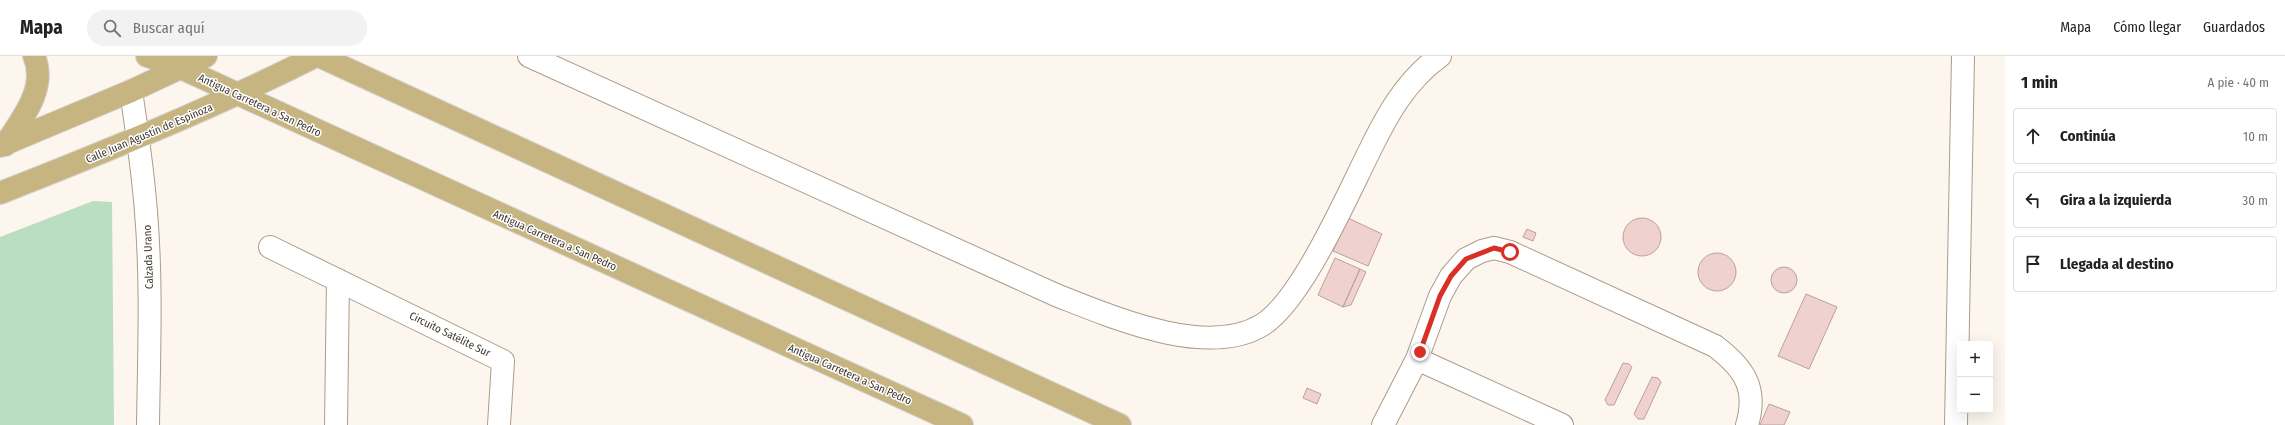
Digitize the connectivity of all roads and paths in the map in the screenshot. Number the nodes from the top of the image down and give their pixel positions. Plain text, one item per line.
1 (34, 56) edge
2 (147, 56) edge
3 (206, 56) edge
4 (317, 56) edge
5 (529, 56) edge
6 (1440, 56) edge
7 (1963, 56) edge
8 (181, 68) junction
9 (131, 91) junction
10 (237, 96) junction
11 (138, 139) junction
12 (2, 146) edge
13 (0, 193) edge
14 (270, 247) dead end
15 (338, 280) junction
16 (1417, 359) junction
17 (148, 425) edge
18 (336, 425) edge
19 (499, 425) edge
20 (962, 425) edge
21 (1120, 425) edge
22 (1383, 425) edge
23 (1562, 425) edge
24 (1747, 425) edge
25 (1956, 425) edge

1 - 12 main road
2 - 8 main road, Antigua Carretera a San Pedro
3 - 8 main road
4 - 10 main road, Calle Juan Agustín de Espinoza
4 - 21 main road
5 - 6 street
7 - 25 street
8 - 9 main road
8 - 10 main road, Antigua Carretera a San Pedro
9 - 11 street, Calzada Urano
9 - 12 main road
10 - 11 main road, Calle Juan Agustín de Espinoza
10 - 20 main road, Antigua Carretera a San Pedro
11 - 13 main road, Calle Juan Agustín de Espinoza
11 - 17 street, Calzada Urano
14 - 15 street, Circuito Satélite Sur
15 - 18 street
15 - 19 street, Circuito Satélite Sur
16 - 22 street
16 - 23 street
16 - 24 street

